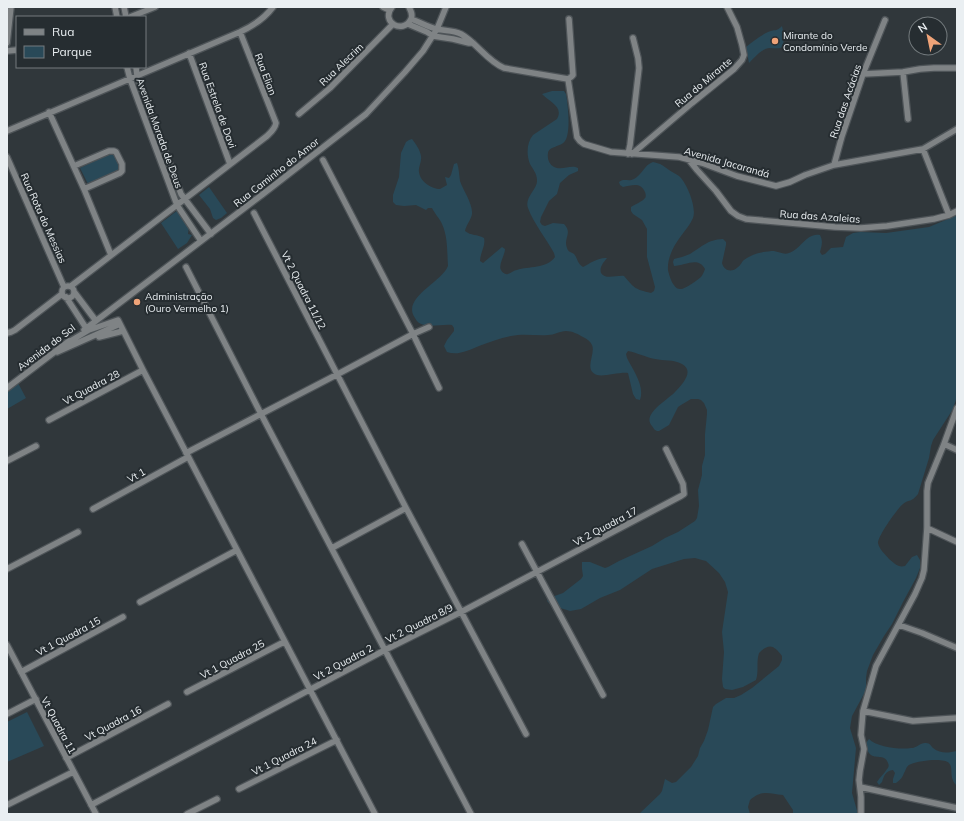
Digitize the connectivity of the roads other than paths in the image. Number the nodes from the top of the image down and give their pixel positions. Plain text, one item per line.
1 (11, 7) edge
2 (155, 7) edge
3 (273, 7) edge
4 (383, 7) edge
5 (409, 7) edge
6 (443, 7) edge
7 (446, 7) edge
8 (727, 7) edge
9 (390, 8) edge
10 (444, 15) junction
11 (132, 16) edge
12 (569, 19) dead end
13 (885, 20) dead end
14 (409, 21) junction
15 (393, 24) junction
16 (437, 29) junction
17 (240, 32) junction
18 (433, 36) junction
19 (633, 38) dead end
20 (7, 42) edge
21 (471, 43) junction
22 (189, 53) junction
23 (127, 68) edge
24 (136, 68) edge
25 (957, 68) edge
26 (903, 72) junction
27 (863, 74) junction
28 (138, 76) junction
29 (130, 79) junction
30 (568, 79) junction
31 (49, 112) junction
32 (299, 114) dead end
33 (908, 118) dead end
34 (957, 129) edge
35 (7, 131) edge
36 (923, 149) junction
37 (630, 154) junction
38 (7, 157) edge
39 (323, 160) dead end
40 (689, 160) junction
41 (702, 163) junction
42 (230, 164) junction
43 (834, 165) junction
44 (74, 166) junction
45 (706, 179) junction
46 (84, 189) junction
47 (185, 199) junction
48 (177, 205) junction
49 (957, 211) edge
50 (254, 213) dead end
51 (949, 215) junction
52 (203, 222) junction
53 (194, 229) junction
54 (211, 234) junction
55 (201, 241) junction
56 (110, 255) junction
57 (186, 268) dead end
58 (71, 286) junction
59 (64, 287) junction
60 (75, 293) junction
61 (64, 295) junction
62 (96, 321) junction
63 (119, 322) junction
64 (429, 327) dead end
65 (86, 328) junction
66 (123, 331) junction
67 (7, 333) edge
68 (413, 334) junction
69 (81, 342) junction
70 (67, 343) junction
71 (48, 356) junction
72 (143, 370) junction
73 (338, 374) junction
74 (7, 388) edge
75 (439, 388) dead end
76 (957, 408) edge
77 (261, 414) junction
78 (49, 420) dead end
79 (944, 444) junction
80 (36, 446) dead end
81 (666, 449) dead end
82 (957, 450) edge
83 (187, 455) junction
84 (7, 461) edge
85 (406, 508) junction
86 (93, 509) dead end
87 (927, 528) junction
88 (78, 532) dead end
89 (957, 542) edge
90 (522, 544) dead end
91 (332, 548) junction
92 (237, 550) junction
93 (7, 569) edge
94 (537, 572) junction
95 (140, 602) dead end
96 (461, 612) junction
97 (123, 616) dead end
98 (899, 624) junction
99 (284, 642) junction
100 (7, 645) edge
101 (957, 648) edge
102 (385, 650) junction
103 (21, 672) junction
104 (310, 690) junction
105 (187, 692) dead end
106 (603, 695) dead end
107 (36, 699) junction
108 (168, 704) dead end
109 (863, 712) junction
110 (7, 714) edge
111 (957, 718) edge
112 (526, 734) dead end
113 (337, 740) junction
114 (66, 758) junction
115 (73, 772) junction
116 (860, 787) junction
117 (240, 789) dead end
118 (217, 799) dead end
119 (7, 805) edge
120 (91, 805) junction
121 (957, 808) edge
122 (96, 814) edge
123 (187, 814) edge
124 (375, 814) edge
125 (471, 814) edge
126 (861, 814) edge

1 - 20 street
2 - 11 street
3 - 17 street
4 - 9 street
5 - 14 street
6 - 10 street
7 - 10 street, Rua Caminho do Amor
8 - 37 street, Rua do Mirante
9 - 15 street
10 - 16 street, Rua Caminho do Amor
12 - 30 street
13 - 27 street, Rua das Acácias
14 - 15 street
14 - 16 street
14 - 18 street
15 - 32 street, Rua Alecrim
16 - 18 street, Rua Caminho do Amor
16 - 21 street
17 - 22 street
17 - 42 street, Rua Elian
18 - 21 street
18 - 54 street, Rua Caminho do Amor
19 - 37 street
21 - 30 street
22 - 28 street
22 - 42 street, Rua Estrela de Davi
23 - 29 street, Avenida Morada de Deus
24 - 28 street, Avenida Morada de Deus
25 - 26 street
26 - 27 street
26 - 33 street
27 - 43 street, Rua das Acácias
28 - 29 street
28 - 47 street, Avenida Morada de Deus
29 - 31 street
29 - 48 street, Avenida Morada de Deus
30 - 37 street, Avenida Jacarandá
31 - 35 street
31 - 44 street
34 - 36 street, Avenida Jacarandá
36 - 43 street, Avenida Jacarandá
36 - 51 street
37 - 40 street, Avenida Jacarandá
38 - 59 street, Rua Rota do Messias
39 - 68 street
40 - 41 street, Avenida Jacarandá
40 - 45 street
41 - 43 street, Avenida Jacarandá
41 - 45 street, Rua das Azaleias
42 - 47 street
44 - 46 street
44 - 46 street
45 - 51 street, Rua das Azaleias
46 - 56 street
47 - 48 street
47 - 52 street, Avenida Morada de Deus
48 - 53 street, Avenida Morada de Deus
48 - 56 street
49 - 51 street, Rua das Azaleias
50 - 73 street, Vt 2 Quadra 11/12
52 - 53 street
52 - 54 street, Avenida Morada de Deus
53 - 55 street, Avenida Morada de Deus
54 - 55 street, Rua Caminho do Amor
55 - 62 street, Rua Caminho do Amor
56 - 58 street
57 - 77 street
58 - 59 street
58 - 60 street
59 - 61 street
60 - 61 street
60 - 62 street
61 - 65 street
61 - 67 street
62 - 65 street, Avenida do Sol
63 - 66 street
63 - 69 street
63 - 70 street
64 - 68 street, Vt 1
65 - 70 street, Avenida do Sol
66 - 69 street
66 - 72 street
68 - 73 street, Vt 1
68 - 75 street
69 - 71 street
70 - 71 street, Avenida do Sol
71 - 74 street, Avenida do Sol
72 - 78 street, Vt Quadra 28
72 - 83 street
73 - 77 street, Vt 1
73 - 85 street, Vt 2 Quadra 11/12
76 - 79 street
77 - 83 street, Vt 1
77 - 91 street
79 - 82 street
79 - 87 street
80 - 84 street
81 - 94 street, Vt 2 Quadra 17
83 - 86 street, Vt 1
83 - 92 street
85 - 91 street
85 - 96 street, Vt 2 Quadra 11/12
87 - 89 street
87 - 98 street
88 - 93 street
90 - 94 street
91 - 102 street
92 - 95 street
92 - 99 street
94 - 96 street, Vt 2 Quadra 17
94 - 106 street
96 - 102 street, Vt 2 Quadra 8/9
96 - 112 street, Vt 2 Quadra 11/12
97 - 103 street, Vt 1 Quadra 15
98 - 101 street
98 - 109 street
99 - 104 street
99 - 105 street, Vt 1 Quadra 25
100 - 103 street, Vt Quadra 11
102 - 104 street, Vt 2 Quadra 2
102 - 125 street
103 - 107 street, Vt Quadra 11
104 - 113 street
104 - 120 street, Vt 2 Quadra 2
107 - 110 street
107 - 114 street, Vt Quadra 11
108 - 114 street, Vt Quadra 16
109 - 111 street
109 - 116 street
113 - 117 street, Vt 1 Quadra 24
113 - 124 street
114 - 115 street, Vt Quadra 11
115 - 119 street
115 - 120 street, Vt Quadra 11
116 - 121 street
116 - 126 street
118 - 123 street
120 - 122 street, Vt Quadra 11

